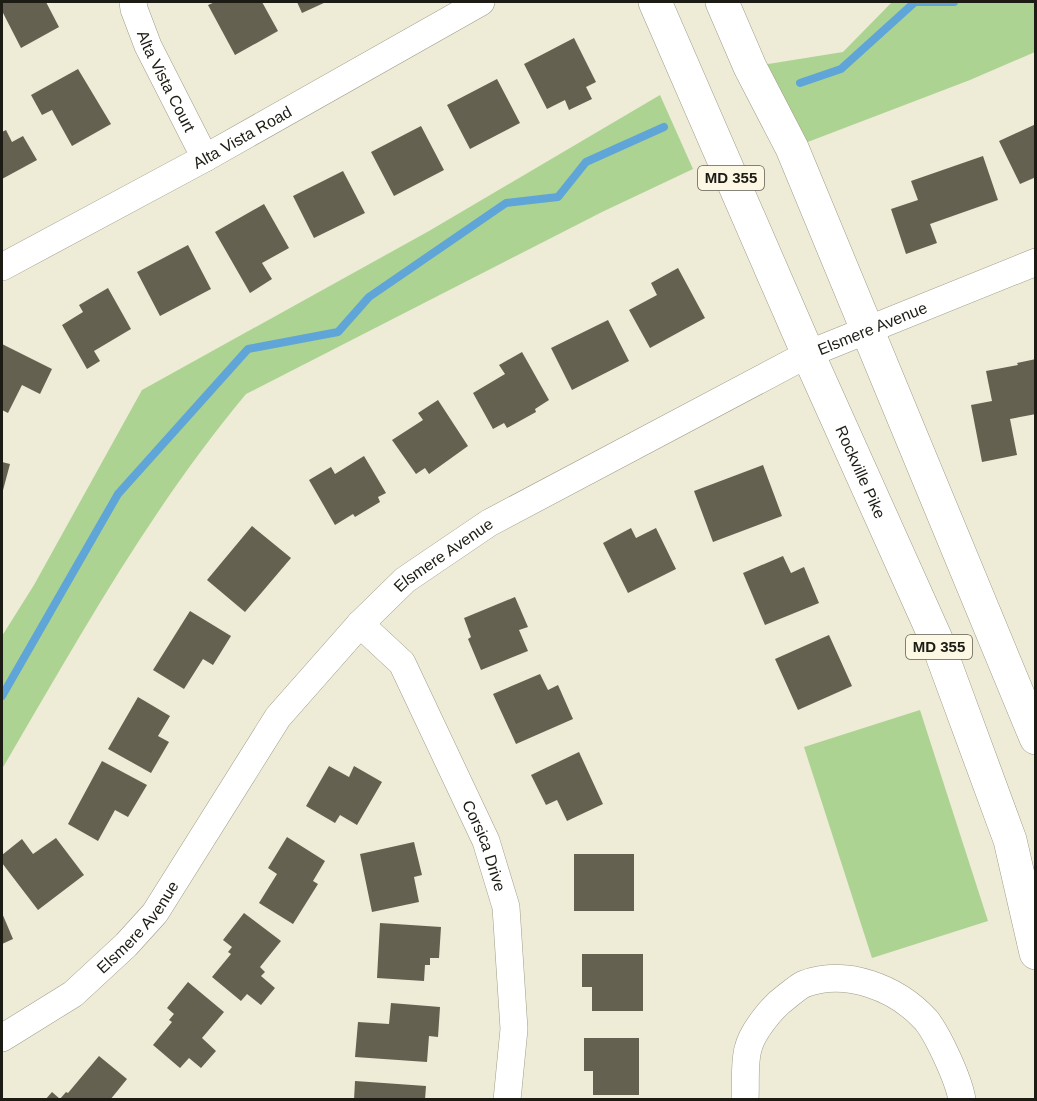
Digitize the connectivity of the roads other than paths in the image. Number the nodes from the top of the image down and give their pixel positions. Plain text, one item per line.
1 (133, 2) edge
2 (481, 2) edge
3 (655, 2) edge
4 (722, 2) edge
5 (205, 158) junction
6 (1035, 262) edge
7 (2, 267) edge
8 (866, 329) junction
9 (808, 354) junction
10 (360, 624) junction
11 (1035, 738) edge
12 (1035, 953) edge
13 (2, 1038) edge
14 (507, 1100) edge
15 (745, 1100) edge
16 (962, 1100) edge

1 - 5 street, Alta Vista Court
2 - 5 street, Alta Vista Road
3 - 9 main road, Rockville Pike / MD 355
4 - 8 main road, MD 355
5 - 7 street, Alta Vista Road
6 - 8 street, Elsmere Avenue
8 - 9 street, Elsmere Avenue
8 - 11 main road, MD 355
9 - 10 street, Elsmere Avenue
9 - 12 main road, Rockville Pike / MD 355
10 - 13 street, Elsmere Avenue
10 - 14 street, Corsica Drive
15 - 16 street

